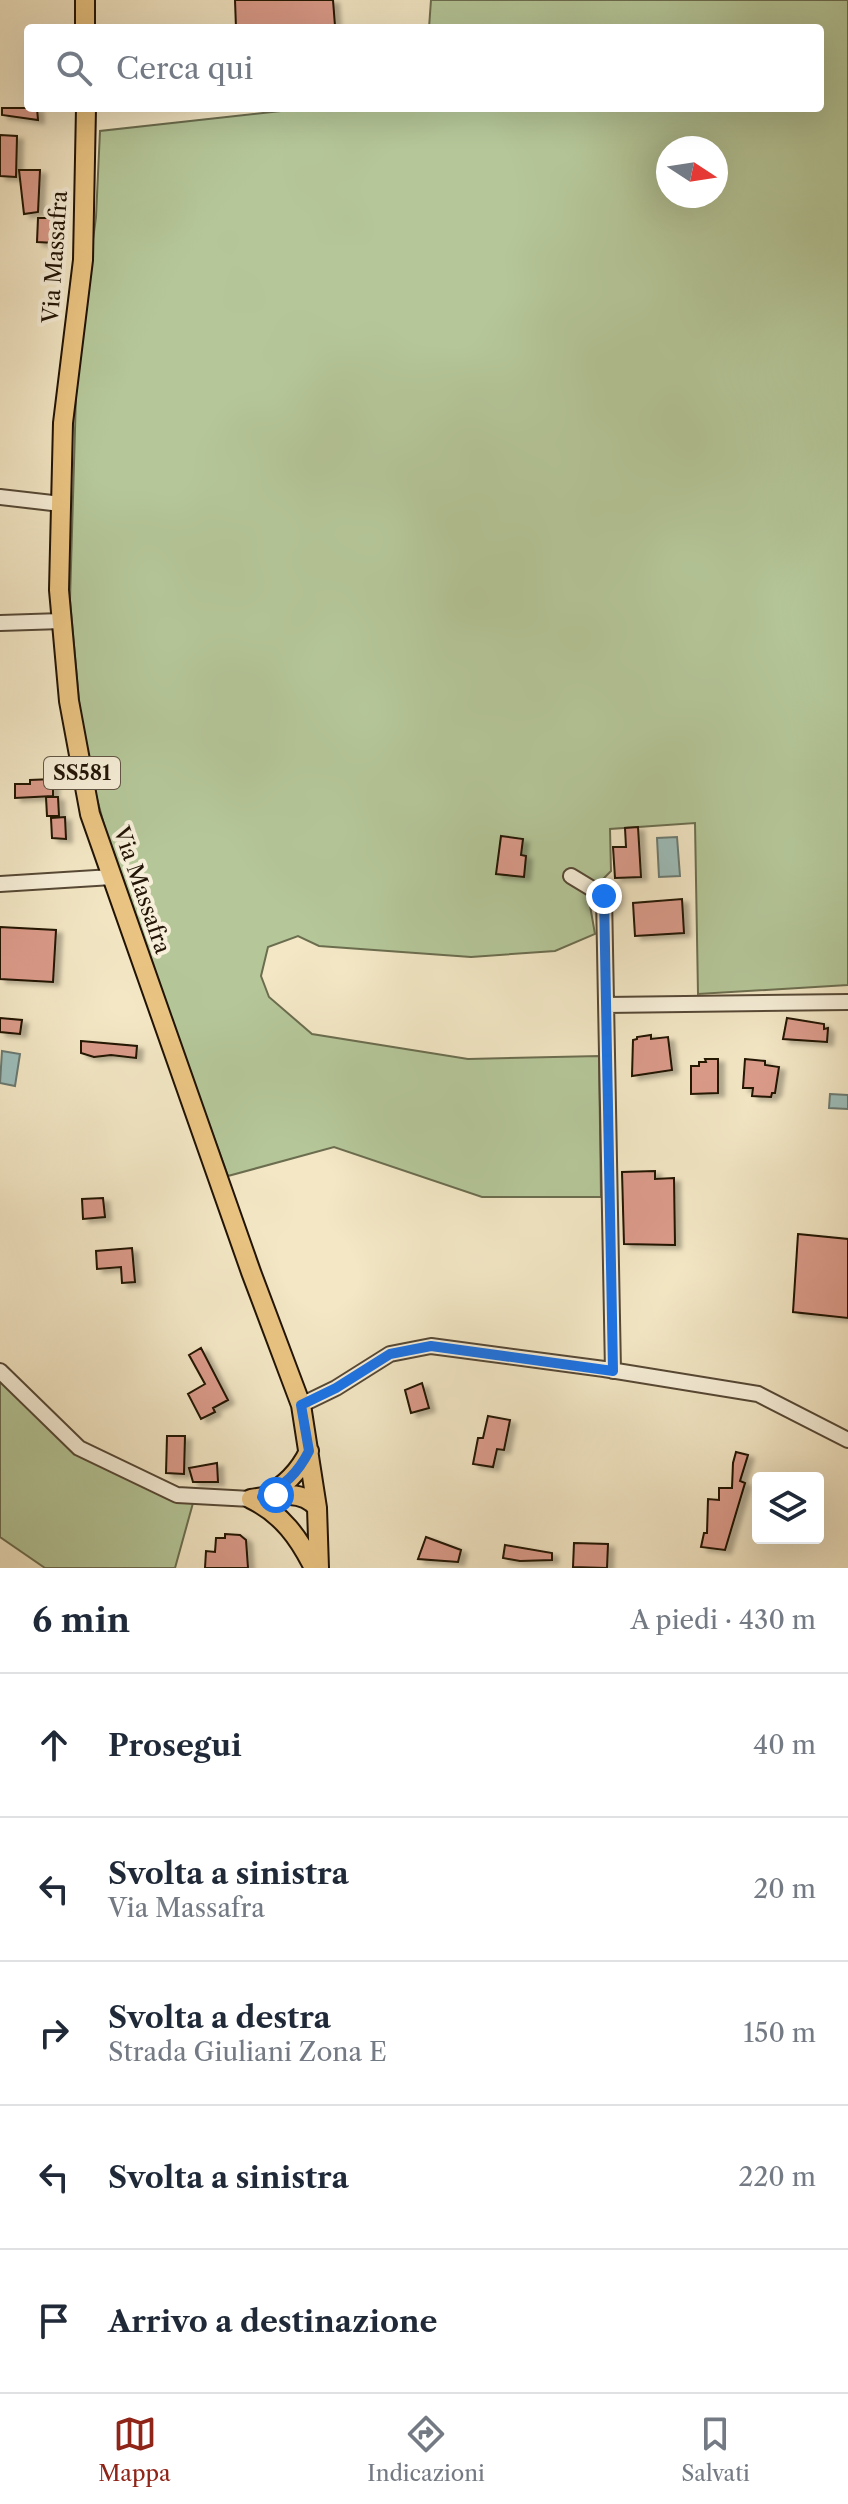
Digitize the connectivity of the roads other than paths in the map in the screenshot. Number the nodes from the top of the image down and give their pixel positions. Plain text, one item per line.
1 (85, 0) edge
2 (85, 24) edge
3 (86, 112) edge
4 (0, 497) edge
5 (61, 504) junction
6 (62, 621) junction
7 (0, 623) edge
8 (571, 876) dead end
9 (112, 877) junction
10 (0, 884) edge
11 (848, 1002) edge
12 (606, 1005) junction
13 (0, 1371) edge
14 (613, 1371) junction
15 (301, 1405) junction
16 (848, 1440) edge
17 (309, 1451) junction
18 (256, 1498) junction
19 (317, 1508) junction
20 (276, 1514) junction
21 (316, 1568) edge

1 - 2 main road
3 - 5 main road, Via Massafra / SS581
4 - 5 street
5 - 6 main road, Via Massafra / SS581
6 - 7 street
6 - 9 main road, Via Massafra / SS581
8 - 12 street
9 - 10 street
9 - 15 main road, Via Massafra / SS581
11 - 12 street
12 - 14 street
13 - 18 street
14 - 15 street
14 - 16 street
15 - 17 main road, Via Massafra / SS581
17 - 18 main road
17 - 19 main road, Via Massafra / SS581
18 - 19 main road
18 - 20 main road
19 - 20 main road
19 - 21 main road, Via Massafra / SS581
20 - 21 main road

